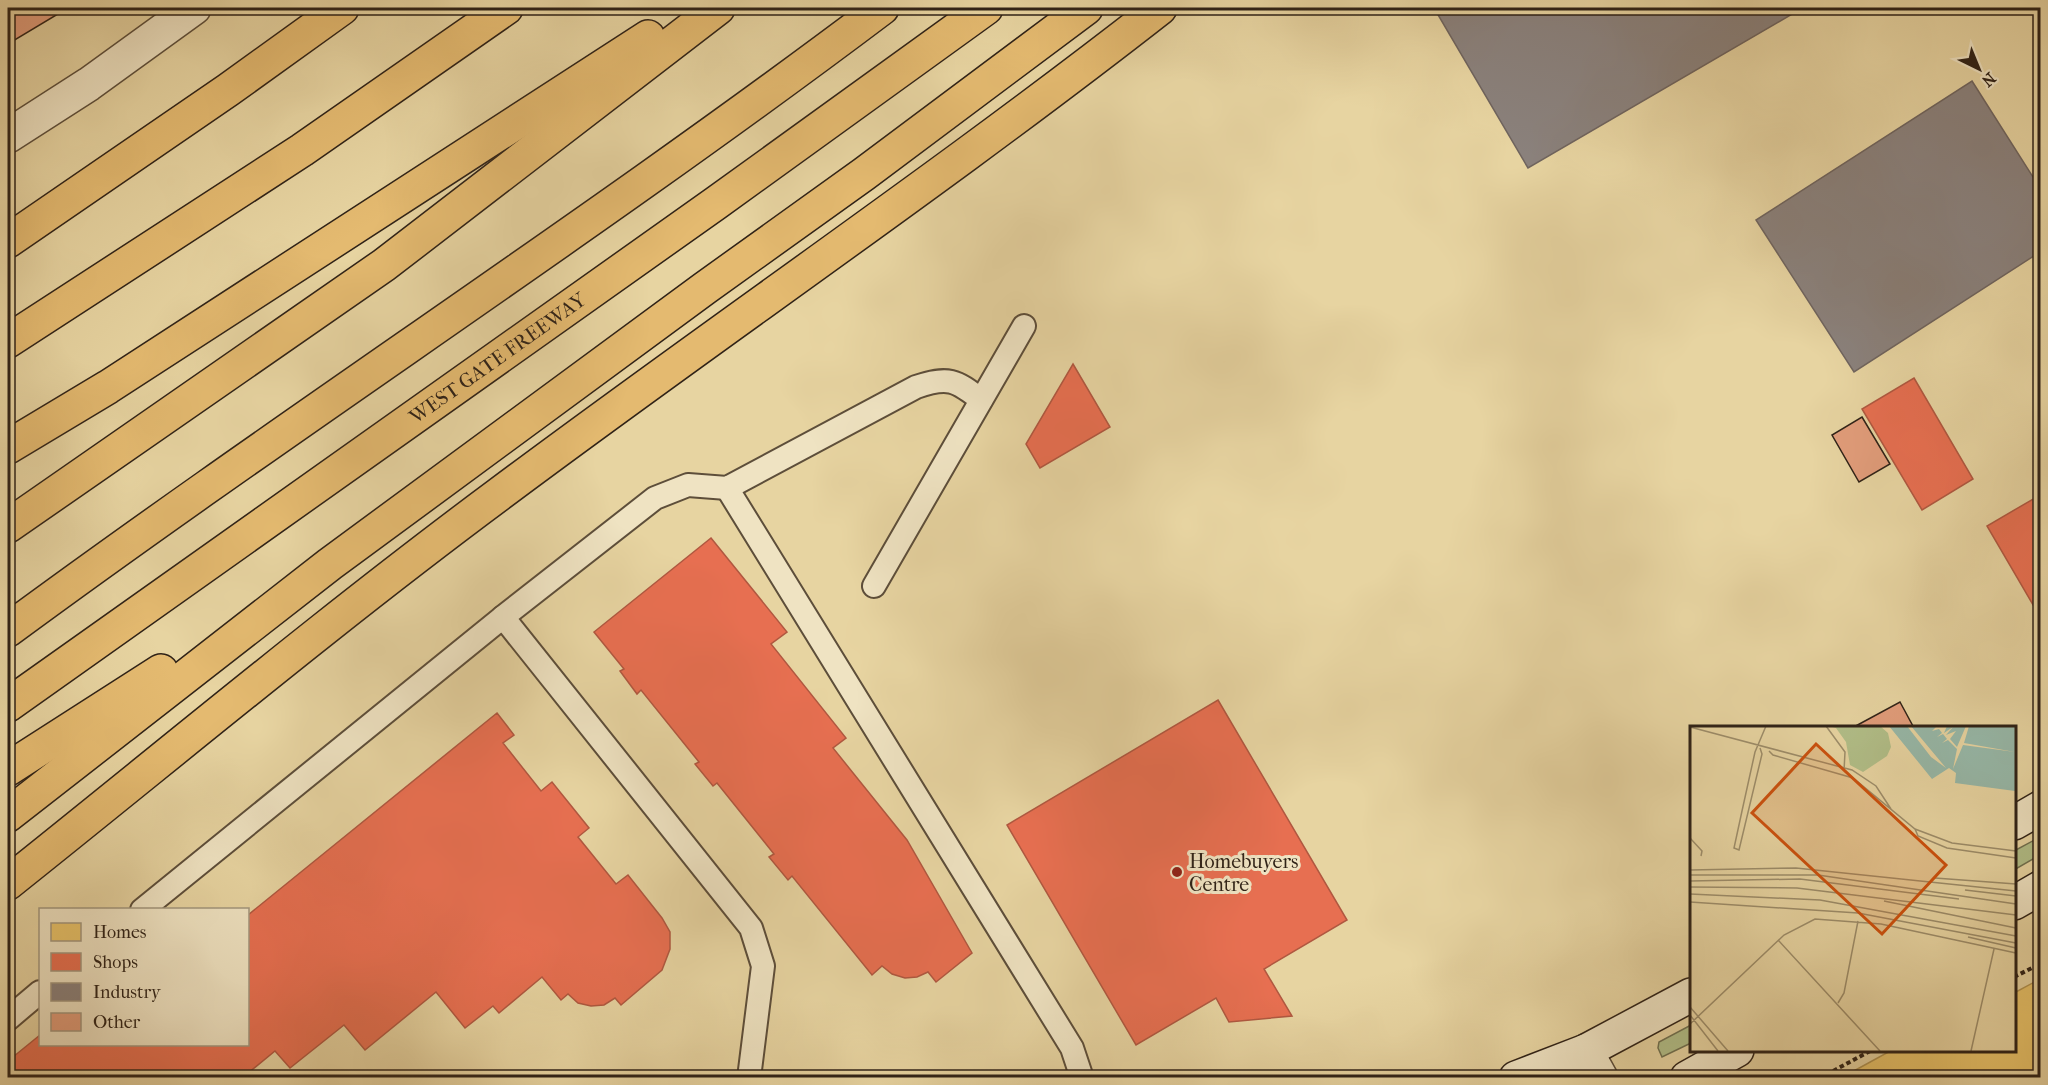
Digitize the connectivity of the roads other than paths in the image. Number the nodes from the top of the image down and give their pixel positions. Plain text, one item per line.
1 (194, 8) edge
2 (342, 8) edge
3 (474, 8) edge
4 (506, 8) edge
5 (693, 8) edge
6 (718, 8) edge
7 (882, 8) edge
8 (986, 8) edge
9 (1086, 8) edge
10 (1160, 8) edge
11 (8, 136) edge
12 (302, 150) junction
13 (8, 241) edge
14 (1024, 326) dead end
15 (8, 341) edge
16 (981, 400) junction
17 (8, 447) edge
18 (727, 488) junction
19 (8, 526) edge
20 (330, 564) junction
21 (874, 586) dead end
22 (503, 617) junction
23 (8, 630) edge
24 (8, 705) edge
25 (8, 769) edge
26 (2040, 808) edge
27 (8, 815) edge
28 (2015, 822) edge
29 (8, 883) edge
30 (2040, 888) edge
31 (2015, 902) edge
32 (143, 908) edge
33 (39, 993) edge
34 (1690, 996) edge
35 (8, 1019) edge
36 (1733, 1052) edge
37 (1594, 1064) edge
38 (749, 1077) edge
39 (1082, 1077) edge
40 (1516, 1077) edge
41 (1687, 1077) edge

1 - 11 main road
2 - 13 highway
3 - 12 highway
4 - 12 highway
5 - 17 highway
6 - 19 highway
7 - 23 highway
8 - 24 highway, WEST GATE FREEWAY
9 - 20 highway
10 - 29 highway
12 - 15 highway
14 - 16 lane
16 - 18 lane
16 - 21 lane
18 - 22 lane
18 - 39 lane
20 - 25 highway
20 - 27 highway
22 - 32 lane
22 - 38 lane
26 - 28 main road
30 - 31 main road
33 - 35 lane
34 - 37 main road
36 - 41 main road
37 - 40 main road

